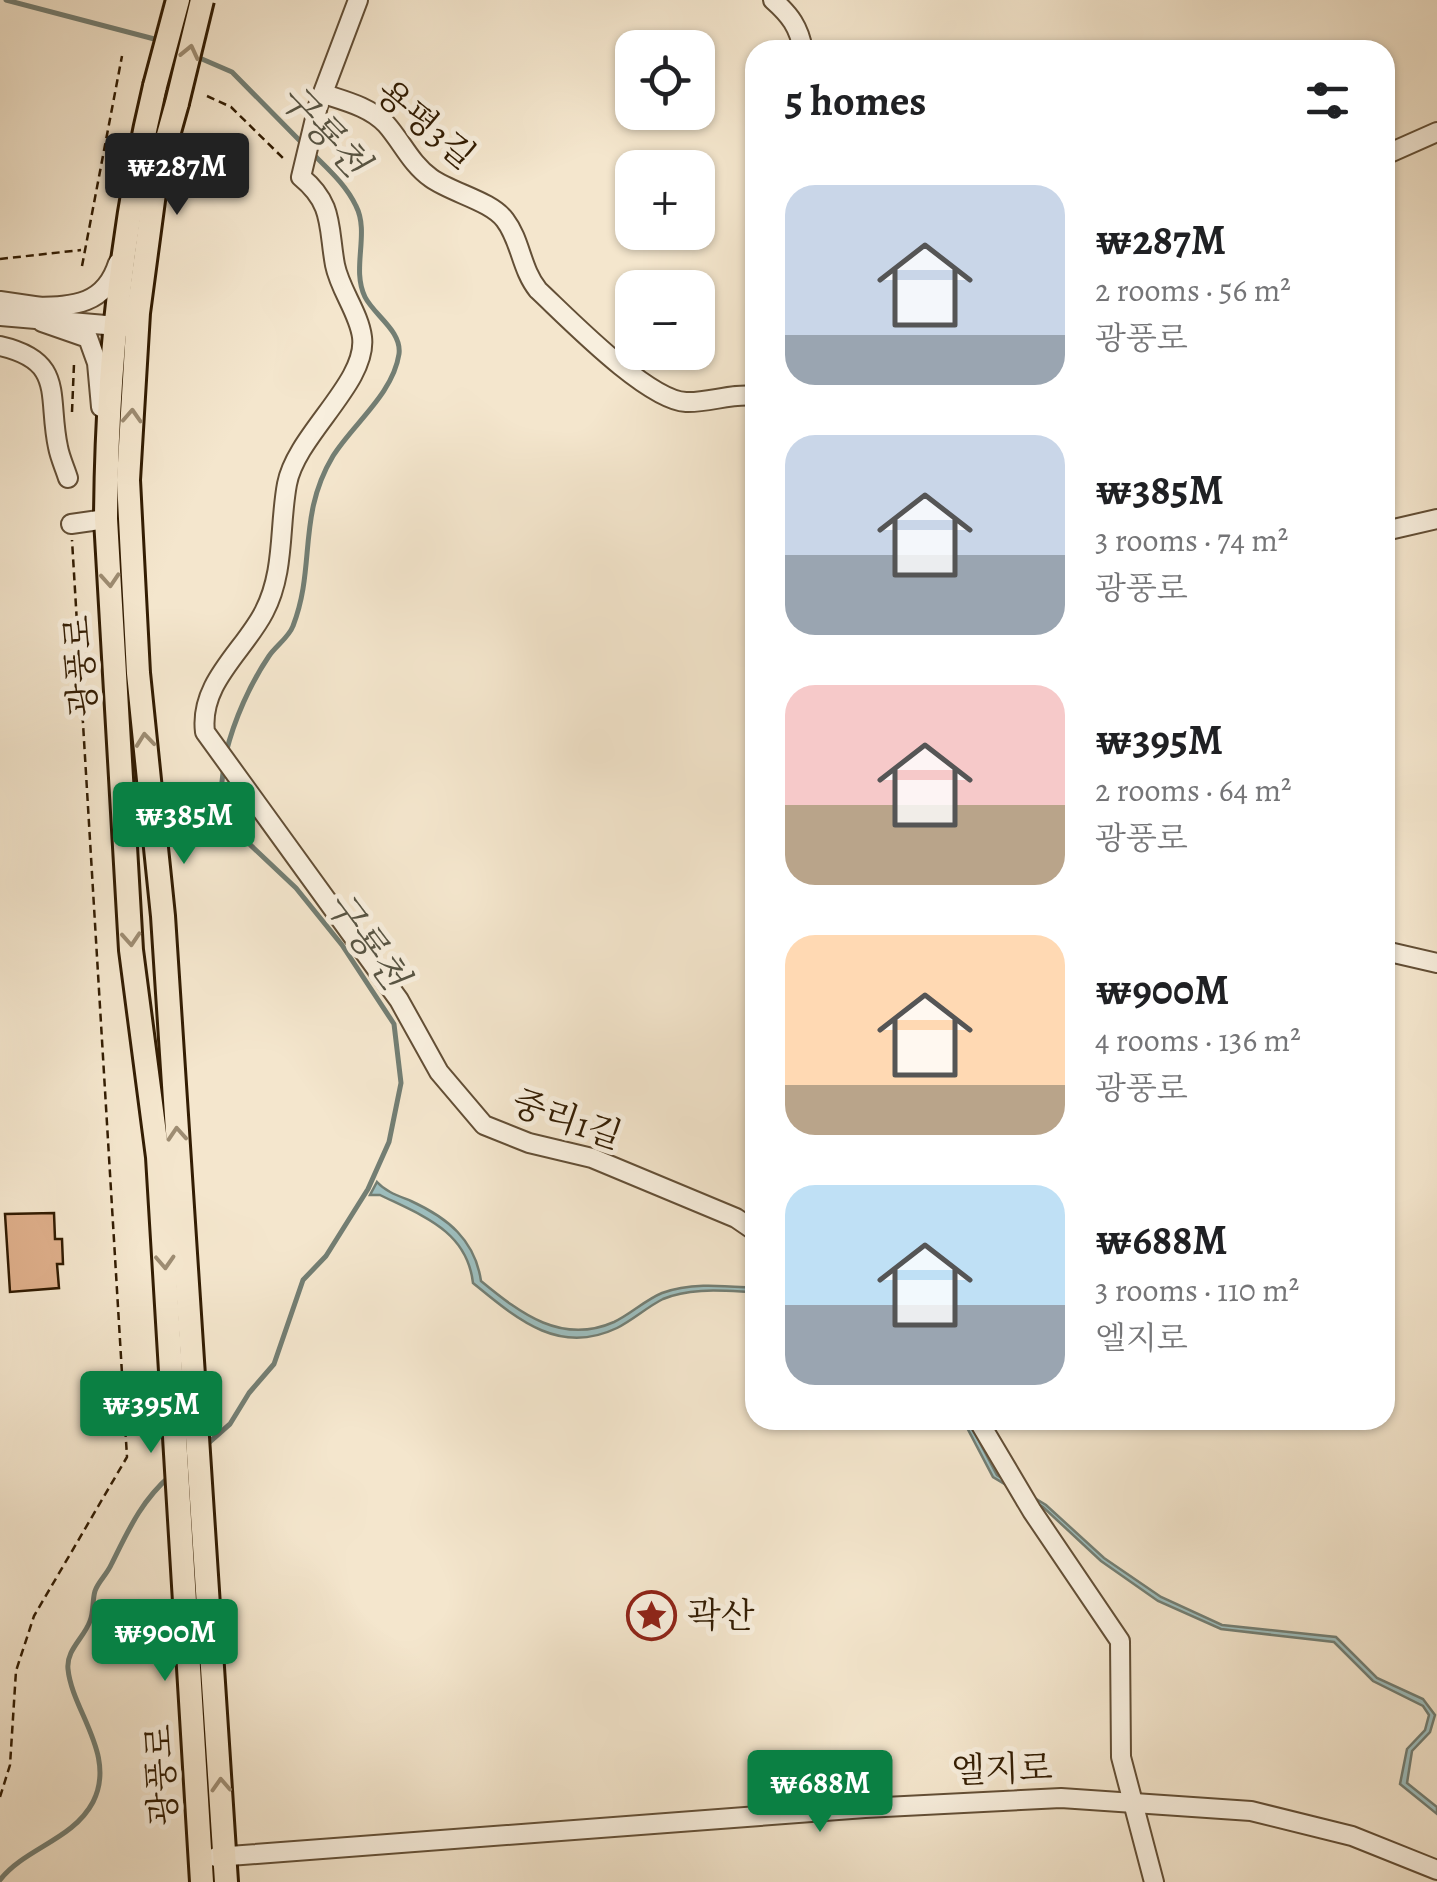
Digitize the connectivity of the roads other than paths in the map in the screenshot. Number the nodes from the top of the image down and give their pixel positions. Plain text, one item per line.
1 (178, 0) edge
2 (202, 0) edge
3 (358, 0) edge
4 (773, 0) edge
5 (801, 40) edge
6 (324, 94) junction
7 (1437, 132) edge
8 (1395, 151) edge
9 (132, 204) junction
10 (0, 301) edge
11 (39, 314) junction
12 (0, 316) edge
13 (127, 320) junction
14 (0, 346) edge
15 (745, 395) edge
16 (104, 459) junction
17 (68, 478) dead end
18 (1437, 519) edge
19 (106, 520) junction
20 (71, 524) road end
21 (1395, 529) edge
22 (1395, 953) edge
23 (1437, 963) edge
24 (745, 1224) edge
25 (984, 1430) edge
26 (1134, 1803) junction
27 (225, 1856) junction
28 (201, 1870) edge
29 (1437, 1870) edge
30 (226, 1882) edge
31 (1154, 1882) edge

1 - 9 main road, 광풍로, bridge
13 -> 2 main road, 광풍로, bridge
3 - 6 street
4 - 5 street
6 - 15 street, 용평3길
6 - 24 street, 중리1길
7 - 8 street
9 - 11 street
9 - 13 main road, 광풍로
10 - 11 street
11 - 12 street
11 - 13 street
11 - 16 street
13 - 16 main road, 광풍로
27 -> 13 main road, 광풍로
14 - 17 street
16 - 19 main road, 광풍로
18 - 21 street
19 - 20 street
19 -> 28 main road, 광풍로
22 - 23 street
25 - 26 street
26 - 27 street, 엘지로
26 - 29 street, 엘지로
26 - 31 street
27 - 28 street, 엘지로
27 - 30 main road, 광풍로

